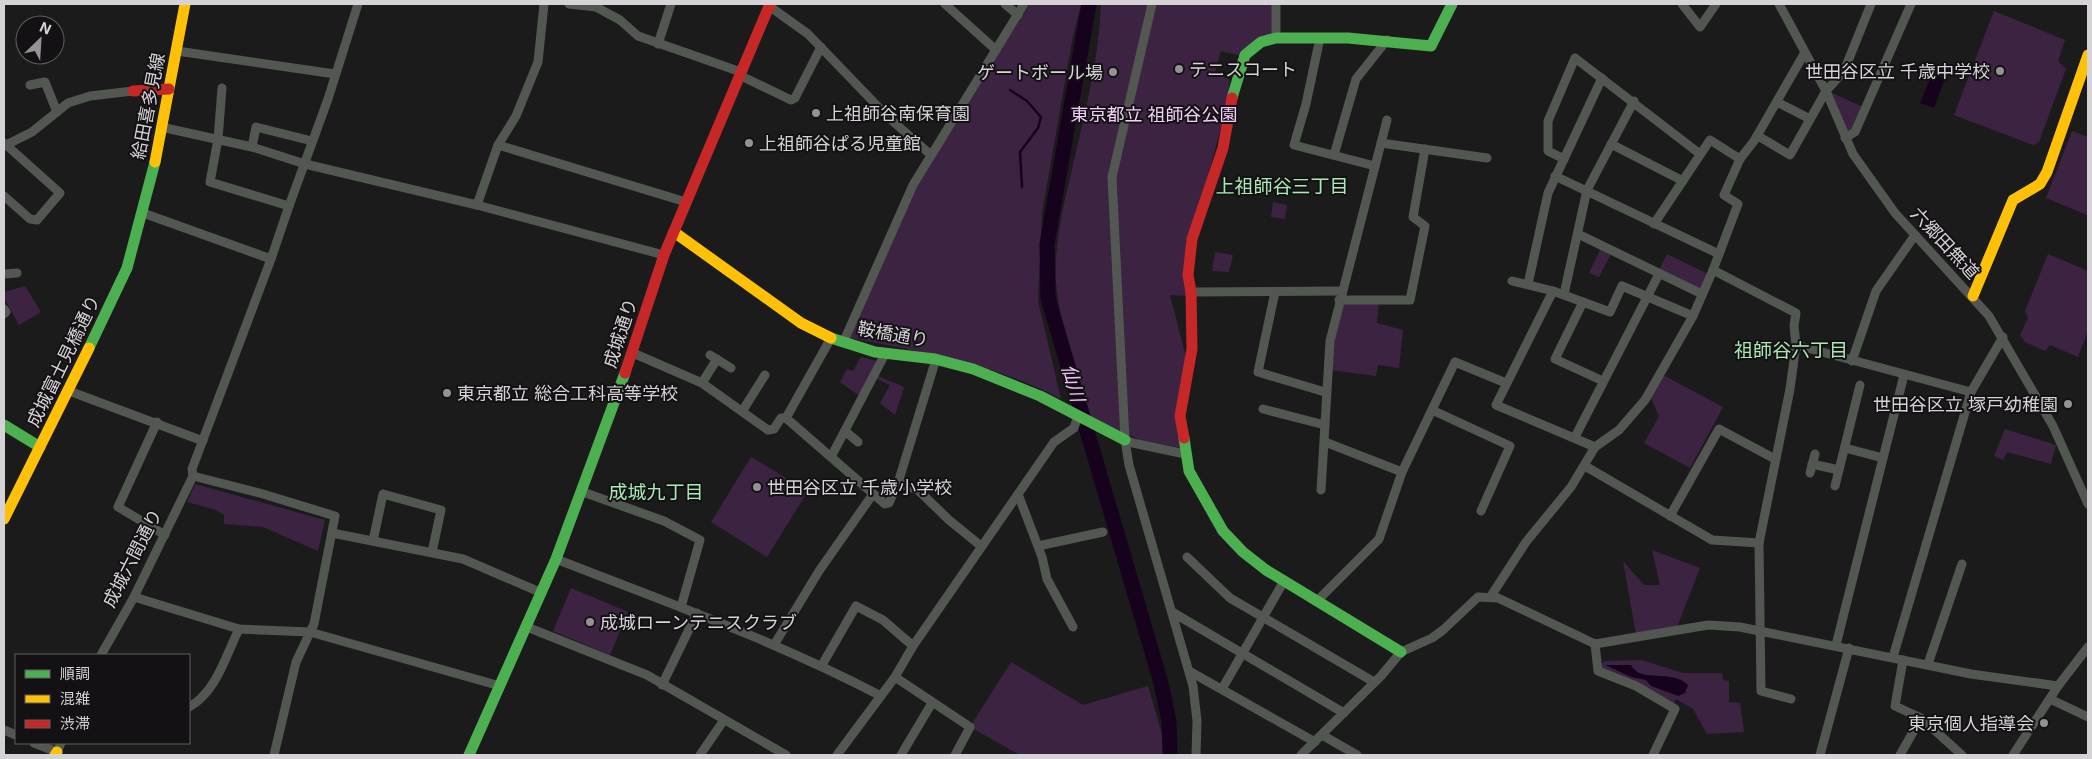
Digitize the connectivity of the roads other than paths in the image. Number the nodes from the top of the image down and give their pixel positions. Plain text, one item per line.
1 (185, 4) edge
2 (358, 4) edge
3 (544, 4) edge
4 (569, 4) edge
5 (671, 4) edge
6 (945, 4) edge
7 (1005, 4) edge
8 (1024, 4) edge
9 (1152, 4) edge
10 (1276, 4) edge
11 (1452, 4) edge
12 (1682, 4) edge
13 (1716, 4) edge
14 (1779, 4) edge
15 (1871, 4) edge
16 (1911, 4) edge
17 (769, 5) edge
18 (1786, 8) edge
19 (1018, 15) junction
20 (1276, 38) junction
21 (1320, 38) junction
22 (1386, 40) junction
23 (658, 44) junction
24 (821, 47) junction
25 (177, 50) junction
26 (996, 50) junction
27 (1804, 54) junction
28 (2088, 55) edge
29 (740, 73) junction
30 (335, 74) junction
31 (1602, 78) junction
32 (30, 85) dead end
33 (169, 88) junction
34 (222, 88) dead end
35 (133, 91) joint
36 (1826, 91) junction
37 (1634, 101) junction
38 (1777, 102) junction
39 (57, 112) junction
40 (1387, 120) dead end
41 (1810, 120) junction
42 (161, 127) junction
43 (1758, 136) junction
44 (1845, 138) junction
45 (218, 139) junction
46 (312, 141) junction
47 (1381, 143) junction
48 (4, 144) edge
49 (1611, 144) junction
50 (498, 145) junction
51 (252, 147) junction
52 (1425, 149) junction
53 (1700, 154) junction
54 (931, 155) junction
55 (1334, 155) junction
56 (1487, 158) dead end
57 (1564, 159) junction
58 (1740, 159) junction
59 (305, 164) junction
60 (1375, 166) junction
61 (1555, 176) junction
62 (1684, 181) junction
63 (1587, 190) junction
64 (4, 196) edge
65 (686, 202) junction
66 (477, 205) junction
67 (289, 206) junction
68 (144, 214) junction
69 (1654, 224) junction
70 (674, 232) junction
71 (1578, 234) junction
72 (1915, 235) junction
73 (1719, 254) junction
74 (664, 255) junction
75 (272, 260) junction
76 (1713, 270) junction
77 (17, 273) dead end
78 (4, 274) edge
79 (1659, 274) junction
80 (1512, 281) dead end
81 (1528, 284) junction
82 (1553, 291) junction
83 (1191, 292) junction
84 (1275, 292) junction
85 (1564, 294) junction
86 (1702, 294) junction
87 (1341, 296) junction
88 (1973, 296) junction
89 (1647, 297) junction
90 (1583, 302) junction
91 (4, 309) edge
92 (4, 314) edge
93 (1693, 316) junction
94 (2003, 337) junction
95 (831, 338) junction
96 (843, 343) junction
97 (1796, 345) junction
98 (633, 353) junction
99 (885, 354) junction
100 (936, 359) junction
101 (1852, 361) junction
102 (731, 368) dead end
103 (765, 375) dead end
104 (1904, 375) junction
105 (1603, 382) junction
106 (702, 383) junction
107 (1506, 383) junction
108 (1860, 386) dead end
109 (69, 391) junction
110 (1326, 392) junction
111 (1971, 392) junction
112 (1262, 409) dead end
113 (742, 410) junction
114 (1432, 410) junction
115 (1071, 412) junction
116 (786, 418) junction
117 (157, 422) junction
118 (4, 426) edge
119 (1325, 426) junction
120 (1073, 429) junction
121 (845, 431) junction
122 (1575, 437) junction
123 (203, 440) junction
124 (1125, 440) junction
125 (858, 442) dead end
126 (1325, 442) junction
127 (40, 447) junction
128 (1595, 447) junction
129 (1845, 448) junction
130 (1185, 454) junction
131 (1815, 454) dead end
132 (831, 457) junction
133 (1883, 458) junction
134 (1776, 459) junction
135 (1585, 466) junction
136 (1839, 470) junction
137 (1402, 472) junction
138 (193, 476) junction
139 (898, 483) junction
140 (1835, 486) dead end
141 (1321, 490) dead end
142 (583, 492) junction
143 (873, 494) junction
144 (1018, 494) junction
145 (2088, 504) edge
146 (1481, 511) dead end
147 (1670, 516) junction
148 (4, 519) edge
149 (1103, 532) dead end
150 (332, 533) junction
151 (165, 535) junction
152 (373, 541) junction
153 (1759, 543) junction
154 (982, 546) junction
155 (1038, 546) junction
156 (432, 552) junction
157 (1187, 557) dead end
158 (556, 559) junction
159 (1962, 564) dead end
160 (1284, 581) junction
161 (542, 593) junction
162 (1491, 596) junction
163 (134, 597) junction
164 (1317, 601) junction
165 (682, 607) junction
166 (1172, 612) junction
167 (697, 613) junction
168 (1264, 618) junction
169 (527, 627) junction
170 (1073, 627) dead end
171 (239, 629) junction
172 (1761, 631) junction
173 (310, 632) junction
174 (1595, 644) junction
175 (774, 645) junction
176 (1836, 645) junction
177 (913, 646) junction
178 (2088, 647) edge
179 (1849, 648) junction
180 (1401, 652) junction
181 (103, 654) edge
182 (1243, 654) junction
183 (1893, 658) junction
184 (1903, 660) junction
185 (1928, 664) junction
186 (822, 665) junction
187 (1188, 671) junction
188 (895, 678) junction
189 (1374, 682) junction
190 (662, 685) junction
191 (500, 686) junction
192 (2058, 686) junction
193 (1222, 689) junction
194 (881, 696) junction
195 (1790, 699) dead end
196 (2050, 699) junction
197 (932, 703) junction
198 (190, 707) edge
199 (1344, 713) junction
200 (2088, 717) edge
201 (1921, 718) junction
202 (724, 720) junction
203 (1322, 735) junction
204 (1315, 742) junction
205 (37, 744) edge
206 (58, 750) edge
207 (274, 755) edge
208 (469, 755) edge
209 (700, 755) edge
210 (786, 755) edge
211 (837, 755) edge
212 (901, 755) edge
213 (955, 755) edge
214 (1196, 755) edge
215 (1302, 755) edge
216 (1356, 755) edge
217 (1654, 755) edge
218 (1820, 755) edge
219 (1900, 755) edge
220 (1962, 755) edge
221 (2013, 755) edge

1 - 25 street, 給田喜多見線
2 - 30 street, 成城六間通り
3 - 50 street
4 - 23 street
5 - 23 street
6 - 26 street
7 - 19 street
8 - 19 street
9 - 124 street
10 - 20 street
11 - 22 street
12 - 13 street
14 - 18 street, 六郷田無道
15 - 36 street
16 - 44 street
17 - 24 street
17 - 29 street, 成城通り
18 - 27 street, 六郷田無道
19 - 26 street
20 - 21 street
20 - 83 street
21 - 22 street
21 - 55 street
22 - 55 street
23 - 29 street
24 - 29 street
24 - 54 street
25 - 30 street
25 - 33 street, 給田喜多見線
26 - 54 street
27 - 36 street, 六郷田無道
27 - 38 street
28 - 88 street
29 - 65 street, 成城通り
30 - 46 street, 成城六間通り
31 - 37 street
31 - 57 street
31 - 57 street
32 - 39 street
33 - 35 street
33 - 42 street, 給田喜多見線
34 - 45 street
35 - 39 street
36 - 41 street
36 - 44 street, 六郷田無道
37 - 49 street
37 - 53 street
38 - 41 street
38 - 43 street
39 - 48 street
40 - 47 street
41 - 43 street
42 - 45 street
42 - 68 street, 給田喜多見線
43 - 58 street
44 - 72 street, 六郷田無道
45 - 51 street
45 - 67 street
46 - 51 street
46 - 59 street, 成城六間通り
47 - 52 street
47 - 60 street
48 - 64 street
49 - 62 street
49 - 63 street
50 - 65 street
50 - 66 street
51 - 59 street
52 - 56 street
52 - 87 street
53 - 58 street
53 - 62 street
54 - 96 street
55 - 60 street
57 - 61 street
58 - 73 street
59 - 66 street
59 - 67 street, 成城六間通り
60 - 87 street
61 - 63 street
61 - 81 street
62 - 69 street
63 - 69 street
63 - 71 street
65 - 70 street, 成城通り
66 - 74 street
67 - 75 street, 成城六間通り
68 - 75 street
68 - 109 street, 成城富士見橋通り
69 - 73 street
70 - 74 street, 成城通り
70 - 95 street, 鞍橋通り
71 - 79 street
71 - 85 street
72 - 88 street, 六郷田無道
72 - 101 street
73 - 76 street
74 - 98 street, 成城通り
75 - 123 street, 成城六間通り
76 - 86 street
76 - 97 street
77 - 78 street
79 - 86 street
79 - 89 street
80 - 81 street
81 - 82 street
82 - 85 street
82 - 107 street
83 - 84 street
83 - 130 street
84 - 87 street
84 - 110 street
85 - 90 street
86 - 93 street
87 - 110 street
88 - 94 street, 六郷田無道
89 - 90 street
89 - 93 street
89 - 105 street
90 - 105 street
91 - 92 street
93 - 128 street
94 - 111 street
94 - 145 street, 六郷田無道
95 - 96 street, 鞍橋通り
95 - 116 street
96 - 99 street, 鞍橋通り
97 - 101 street
97 - 134 street
98 - 106 street
98 - 142 street, 成城通り
99 - 100 street, 鞍橋通り
99 - 121 street
100 - 115 street, 鞍橋通り
100 - 139 street
101 - 104 street
102 - 106 street
103 - 113 street
104 - 111 street
104 - 133 street
105 - 122 street
106 - 113 street
107 - 114 street
107 - 122 street
108 - 129 street
109 - 117 street
109 - 127 street, 成城富士見橋通り
110 - 119 street
111 - 183 street
112 - 119 street
113 - 116 street
114 - 137 street
114 - 146 street
115 - 120 street
115 - 120 street
115 - 124 street, 鞍橋通り
116 - 132 street
117 - 123 street
117 - 151 street
118 - 127 street
119 - 126 street
120 - 144 street
121 - 125 street
121 - 132 street
122 - 128 street
123 - 138 street, 成城六間通り
124 - 130 street
124 - 166 street
126 - 137 street
126 - 141 street
127 - 148 street, 成城富士見橋通り
128 - 135 street
129 - 133 street
129 - 136 street
130 - 160 street
131 - 136 street
132 - 143 street
133 - 176 street
134 - 147 street
134 - 153 street
135 - 147 street
135 - 162 street
136 - 140 street
137 - 164 street
138 - 150 street
138 - 151 street, 成城六間通り
139 - 143 street
139 - 154 street
142 - 158 street, 成城通り
142 - 165 street
143 - 175 street
144 - 154 street
144 - 155 street
147 - 153 street
149 - 155 street
150 - 152 street
150 - 173 street
151 - 163 street, 成城六間通り
152 - 156 street
152 - 156 street
153 - 172 street
154 - 177 street
155 - 170 street
156 - 161 street
157 - 168 street
158 - 161 street, 成城通り
158 - 165 street
159 - 185 street
160 - 164 street
160 - 168 street
161 - 169 street, 成城通り
162 - 174 street
162 - 180 street
163 - 171 street
163 - 181 street, 成城六間通り
164 - 180 street
165 - 167 street
166 - 182 street
166 - 187 street
167 - 175 street
167 - 190 street
168 - 182 street
168 - 189 street
169 - 190 street
169 - 191 street, 成城通り
171 - 173 street
171 - 198 street
172 - 174 street
172 - 176 street
172 - 195 street
173 - 191 street
173 - 207 street
174 - 217 street
175 - 186 street
176 - 179 street
177 - 186 street
177 - 188 street
178 - 192 street
179 - 183 street
179 - 218 street
180 - 189 street
182 - 193 street
182 - 199 street
183 - 184 street
184 - 185 street
184 - 201 street
185 - 192 street
186 - 194 street
187 - 193 street
187 - 214 street
188 - 194 street
188 - 197 street
189 - 199 street
190 - 202 street
191 - 208 street, 成城通り
192 - 196 street
193 - 204 street
194 - 211 street
196 - 200 street
196 - 221 street
197 - 212 street
197 - 213 street
199 - 203 street
201 - 219 street
201 - 220 street
202 - 209 street
202 - 210 street
203 - 204 street
203 - 216 street
204 - 215 street
205 - 206 street

